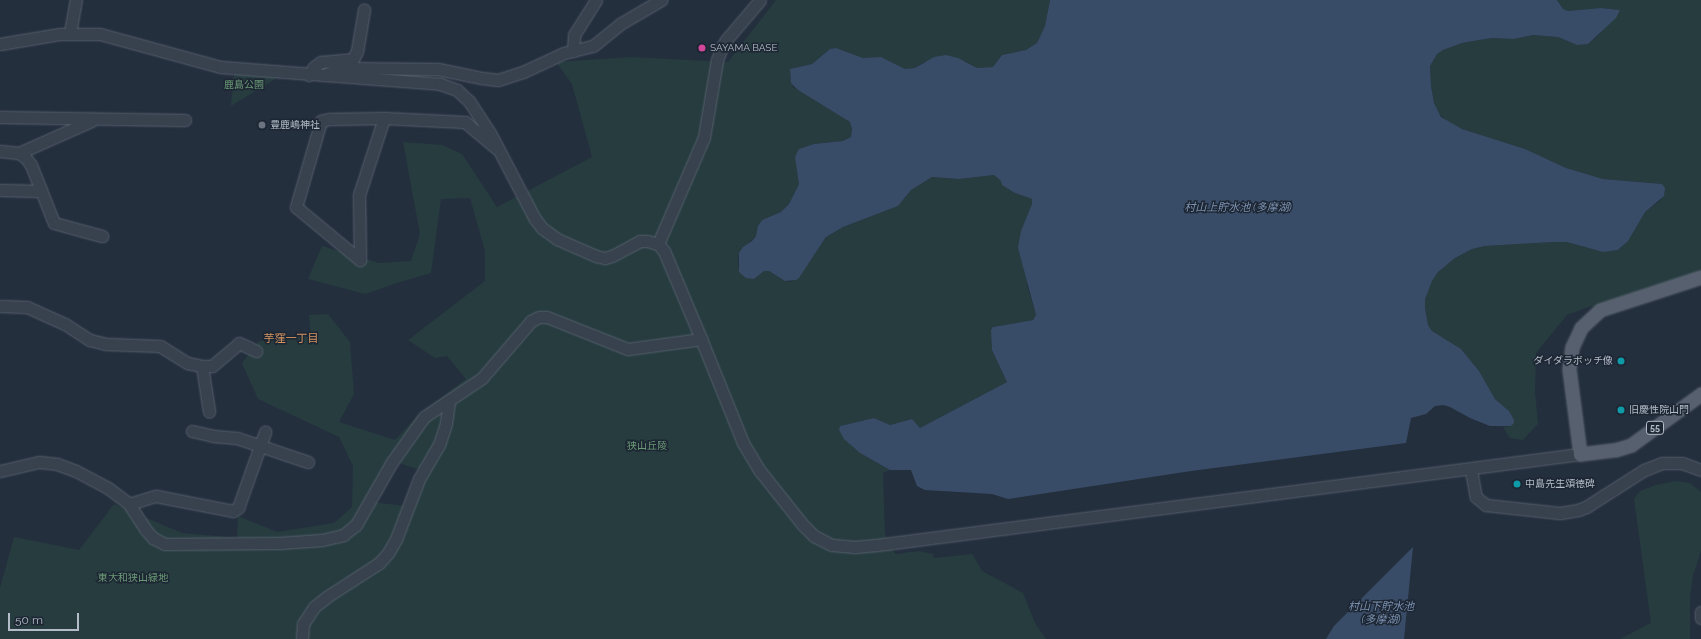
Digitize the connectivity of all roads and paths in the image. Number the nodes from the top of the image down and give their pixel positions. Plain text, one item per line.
1 (76, 0) edge
2 (596, 0) edge
3 (661, 0) edge
4 (760, 0) edge
5 (364, 10) dead end
6 (70, 33) junction
7 (0, 44) edge
8 (573, 51) junction
9 (309, 75) junction
10 (322, 76) junction
11 (0, 116) edge
12 (384, 118) junction
13 (95, 119) junction
14 (185, 120) dead end
15 (498, 149) junction
16 (0, 151) edge
17 (19, 153) junction
18 (0, 190) edge
19 (41, 191) junction
20 (102, 236) dead end
21 (658, 244) junction
22 (1701, 276) edge
23 (0, 306) edge
24 (701, 339) junction
25 (256, 351) dead end
26 (202, 366) junction
27 (1701, 394) edge
28 (449, 401) junction
29 (209, 411) dead end
30 (192, 431) dead end
31 (265, 432) dead end
32 (260, 446) junction
33 (1580, 454) junction
34 (308, 462) dead end
35 (1471, 470) junction
36 (1701, 470) edge
37 (0, 471) edge
38 (129, 504) junction
39 (1701, 612) edge
40 (1701, 618) edge
41 (302, 639) edge

1 - 6 street
2 - 8 street
3 - 8 street
4 - 21 street
5 - 9 street
6 - 7 street
6 - 9 street
8 - 10 street
9 - 10 street
10 - 15 street
11 - 13 street
12 - 12 street
12 - 15 street
13 - 14 street
13 - 17 street
15 - 21 street
16 - 17 street
17 - 19 street
18 - 19 street
19 - 20 street
21 - 24 street
22 - 33 main road
23 - 26 street
24 - 28 street
24 - 35 street
25 - 26 street
26 - 29 street
27 - 33 main road, 55
28 - 38 street
28 - 41 street
30 - 32 street
31 - 32 street
32 - 34 street
32 - 38 street
33 - 35 street
35 - 36 street
37 - 38 street
39 - 40 street

